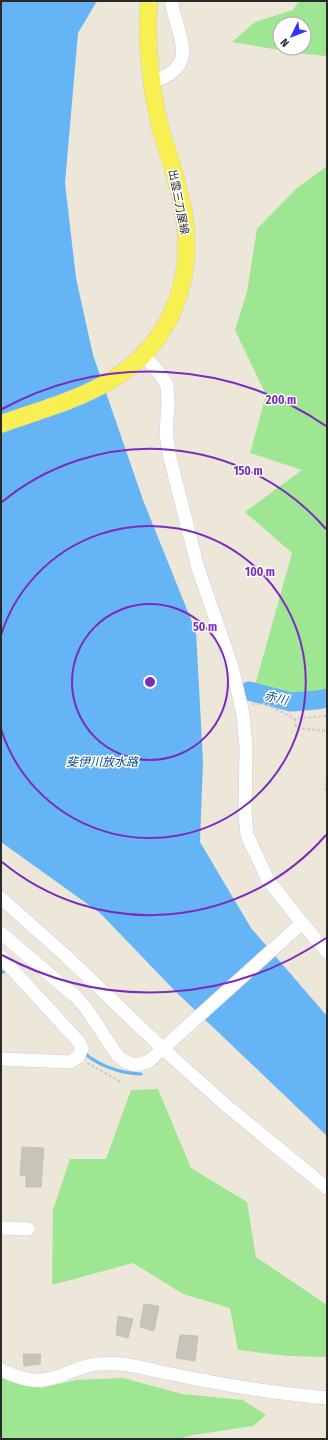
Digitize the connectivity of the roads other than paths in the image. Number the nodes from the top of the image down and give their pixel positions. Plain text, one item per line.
1 (149, 1) edge
2 (172, 1) edge
3 (151, 82) junction
4 (144, 355) junction
5 (1, 424) edge
6 (1, 898) edge
7 (302, 923) junction
8 (1, 933) edge
9 (327, 952) edge
10 (1, 957) edge
11 (162, 1048) junction
12 (1, 1059) edge
13 (327, 1188) edge
14 (1, 1228) edge
15 (28, 1229) dead end
16 (1, 1370) edge
17 (327, 1398) edge

1 - 3 main road, 出雲三刀屋線
2 - 3 street
3 - 4 main road, 出雲三刀屋線
4 - 5 main road, 出雲三刀屋線
4 - 7 street
6 - 11 street
7 - 9 street
7 - 11 street
8 - 11 street
10 - 12 street
11 - 13 street
14 - 15 street
16 - 17 street

